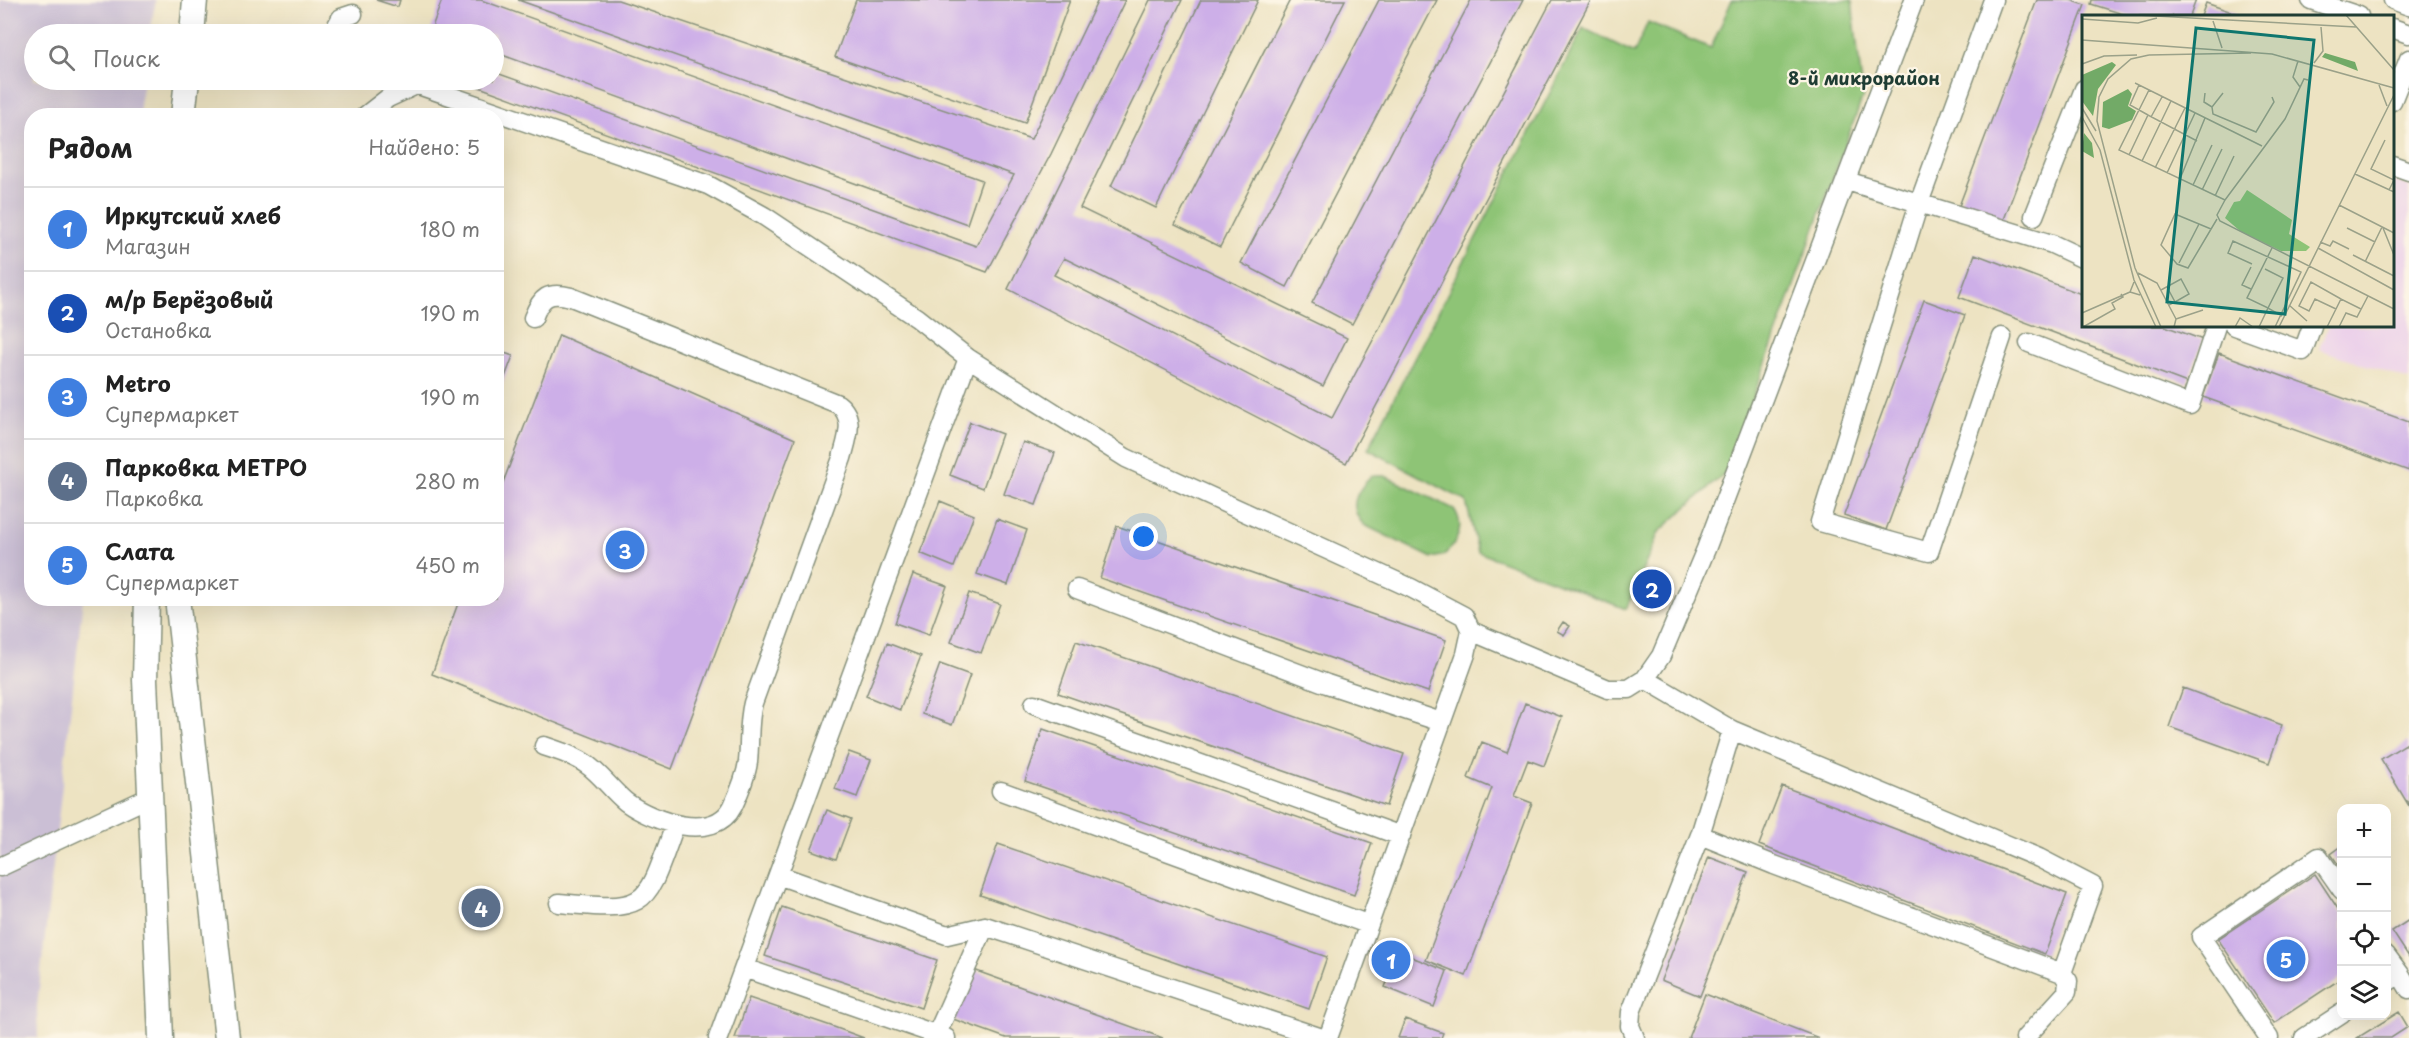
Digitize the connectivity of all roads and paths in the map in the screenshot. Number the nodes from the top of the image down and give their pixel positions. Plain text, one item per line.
1 (195, 0) edge
2 (1914, 0) edge
3 (1994, 0) edge
4 (2312, 0) edge
5 (2393, 0) edge
6 (2409, 6) edge
7 (353, 14) dead end
8 (2357, 15) edge
9 (193, 24) edge
10 (338, 24) edge
11 (2394, 29) edge
12 (2409, 34) edge
13 (2409, 59) edge
14 (186, 90) edge
15 (400, 90) edge
16 (433, 90) edge
17 (2082, 94) edge
18 (2394, 95) edge
19 (184, 108) edge
20 (375, 108) edge
21 (485, 108) edge
22 (504, 114) edge
23 (2394, 166) edge
24 (2409, 171) edge
25 (1847, 181) junction
26 (1918, 203) junction
27 (2034, 216) dead end
28 (2082, 258) edge
29 (533, 318) dead end
30 (2216, 327) edge
31 (2237, 327) edge
32 (2312, 327) edge
33 (2002, 338) dead end
34 (2029, 343) dead end
35 (968, 358) junction
36 (1077, 589) dead end
37 (147, 606) edge
38 (178, 606) edge
39 (1471, 632) junction
40 (1645, 679) junction
41 (1034, 704) dead end
42 (1442, 722) junction
43 (1732, 730) junction
44 (544, 746) dead end
45 (1001, 791) dead end
46 (150, 797) junction
47 (675, 825) junction
48 (1700, 834) junction
49 (1401, 836) junction
50 (0, 867) edge
51 (778, 875) junction
52 (2337, 883) edge
53 (559, 903) dead end
54 (1367, 924) junction
55 (985, 926) junction
56 (2391, 966) edge
57 (744, 968) junction
58 (2062, 973) junction
59 (2398, 982) edge
60 (2337, 1016) edge
61 (939, 1037) edge
62 (161, 1038) edge
63 (226, 1038) edge
64 (718, 1038) edge
65 (1322, 1038) edge
66 (1328, 1038) edge
67 (1635, 1038) edge
68 (2025, 1038) edge
69 (2269, 1038) edge
70 (2304, 1038) edge

1 - 9 main road
2 - 25 street
3 - 26 street
4 - 8 street
5 - 6 street
7 - 10 street
11 - 12 street
13 - 18 street
14 - 19 main road
15 - 20 street
16 - 21 street
17 - 27 street
22 - 35 street
23 - 24 street
25 - 26 street
25 - 40 street
26 - 28 street
26 - 33 street
29 - 47 street
30 - 34 street
31 - 32 street
35 - 39 street
35 - 51 street
36 - 42 street
37 - 46 main road
38 - 63 main road
39 - 40 street
39 - 42 street
40 - 43 street
41 - 49 street
42 - 49 street
43 - 48 street
43 - 58 street
44 - 47 street
45 - 54 street
46 - 50 street
46 - 62 main road
47 - 53 street
48 - 58 street
48 - 67 street
49 - 54 street
51 - 55 street
51 - 57 street
52 - 69 street
54 - 66 street
55 - 61 street
55 - 65 street
56 - 59 street
57 - 61 street
57 - 64 street
58 - 68 street
60 - 70 street

